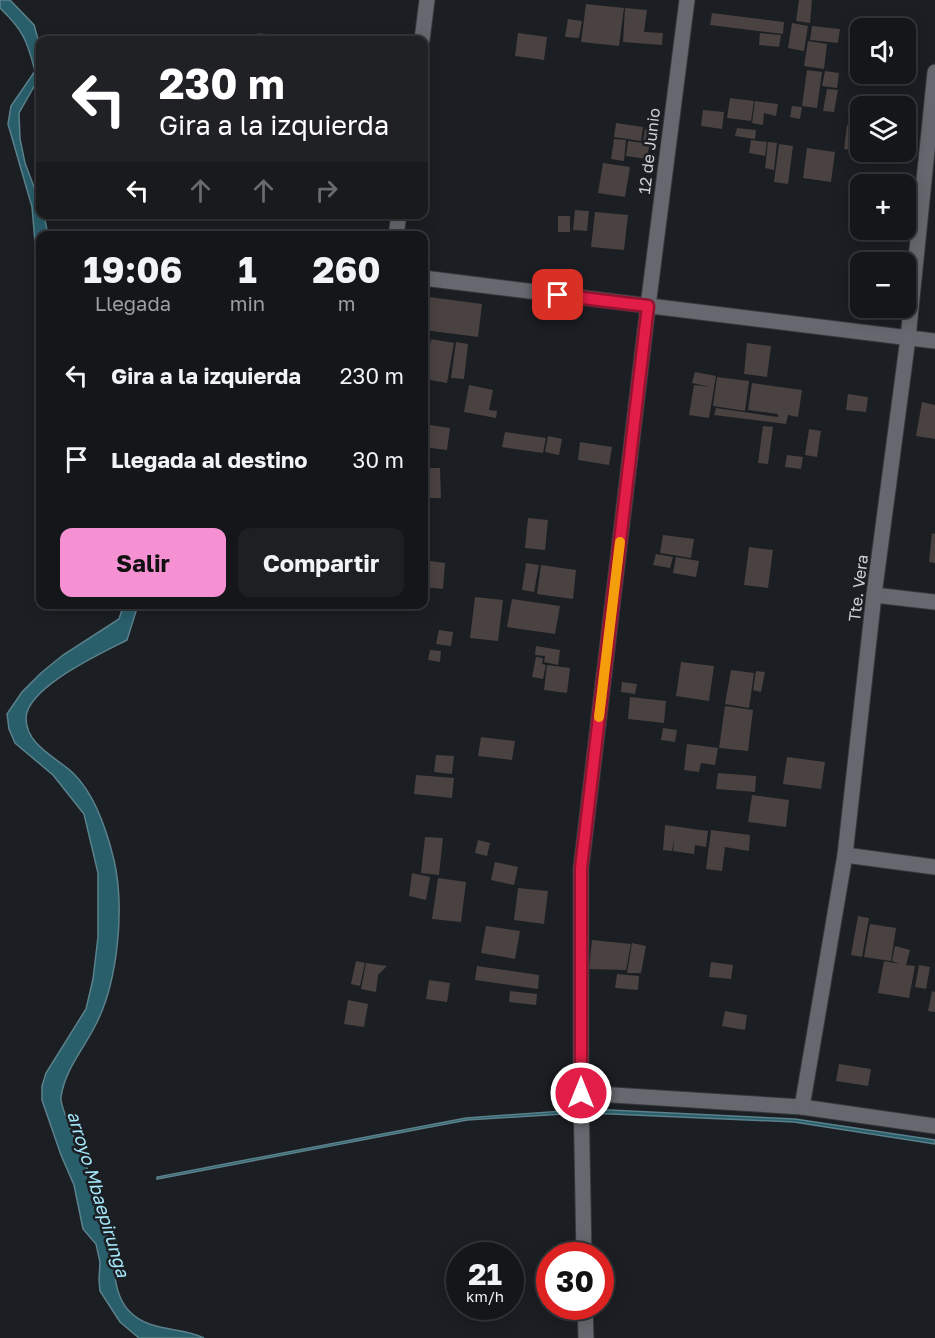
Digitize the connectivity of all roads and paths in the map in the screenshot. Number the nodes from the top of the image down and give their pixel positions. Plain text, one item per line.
1 (427, 0) edge
2 (687, 0) edge
3 (422, 36) edge
4 (935, 73) edge
5 (428, 280) edge
6 (648, 306) junction
7 (908, 338) junction
8 (935, 341) edge
9 (874, 595) junction
10 (935, 603) edge
11 (845, 855) junction
12 (935, 867) edge
13 (581, 1093) junction
14 (802, 1107) junction
15 (935, 1126) edge
16 (584, 1242) edge
17 (585, 1320) edge
18 (586, 1338) edge

1 - 3 street
2 - 6 street, 12 de Junio
4 - 7 street, Tte. Vera
5 - 6 street
6 - 7 street
6 - 13 street, 12 de Junio
7 - 8 street
7 - 9 street, Tte. Vera
9 - 10 street
9 - 11 street, Tte. Vera
11 - 12 street
11 - 14 street, Tte. Vera
13 - 14 street
13 - 16 street, 12 de Junio
14 - 15 street
17 - 18 street

